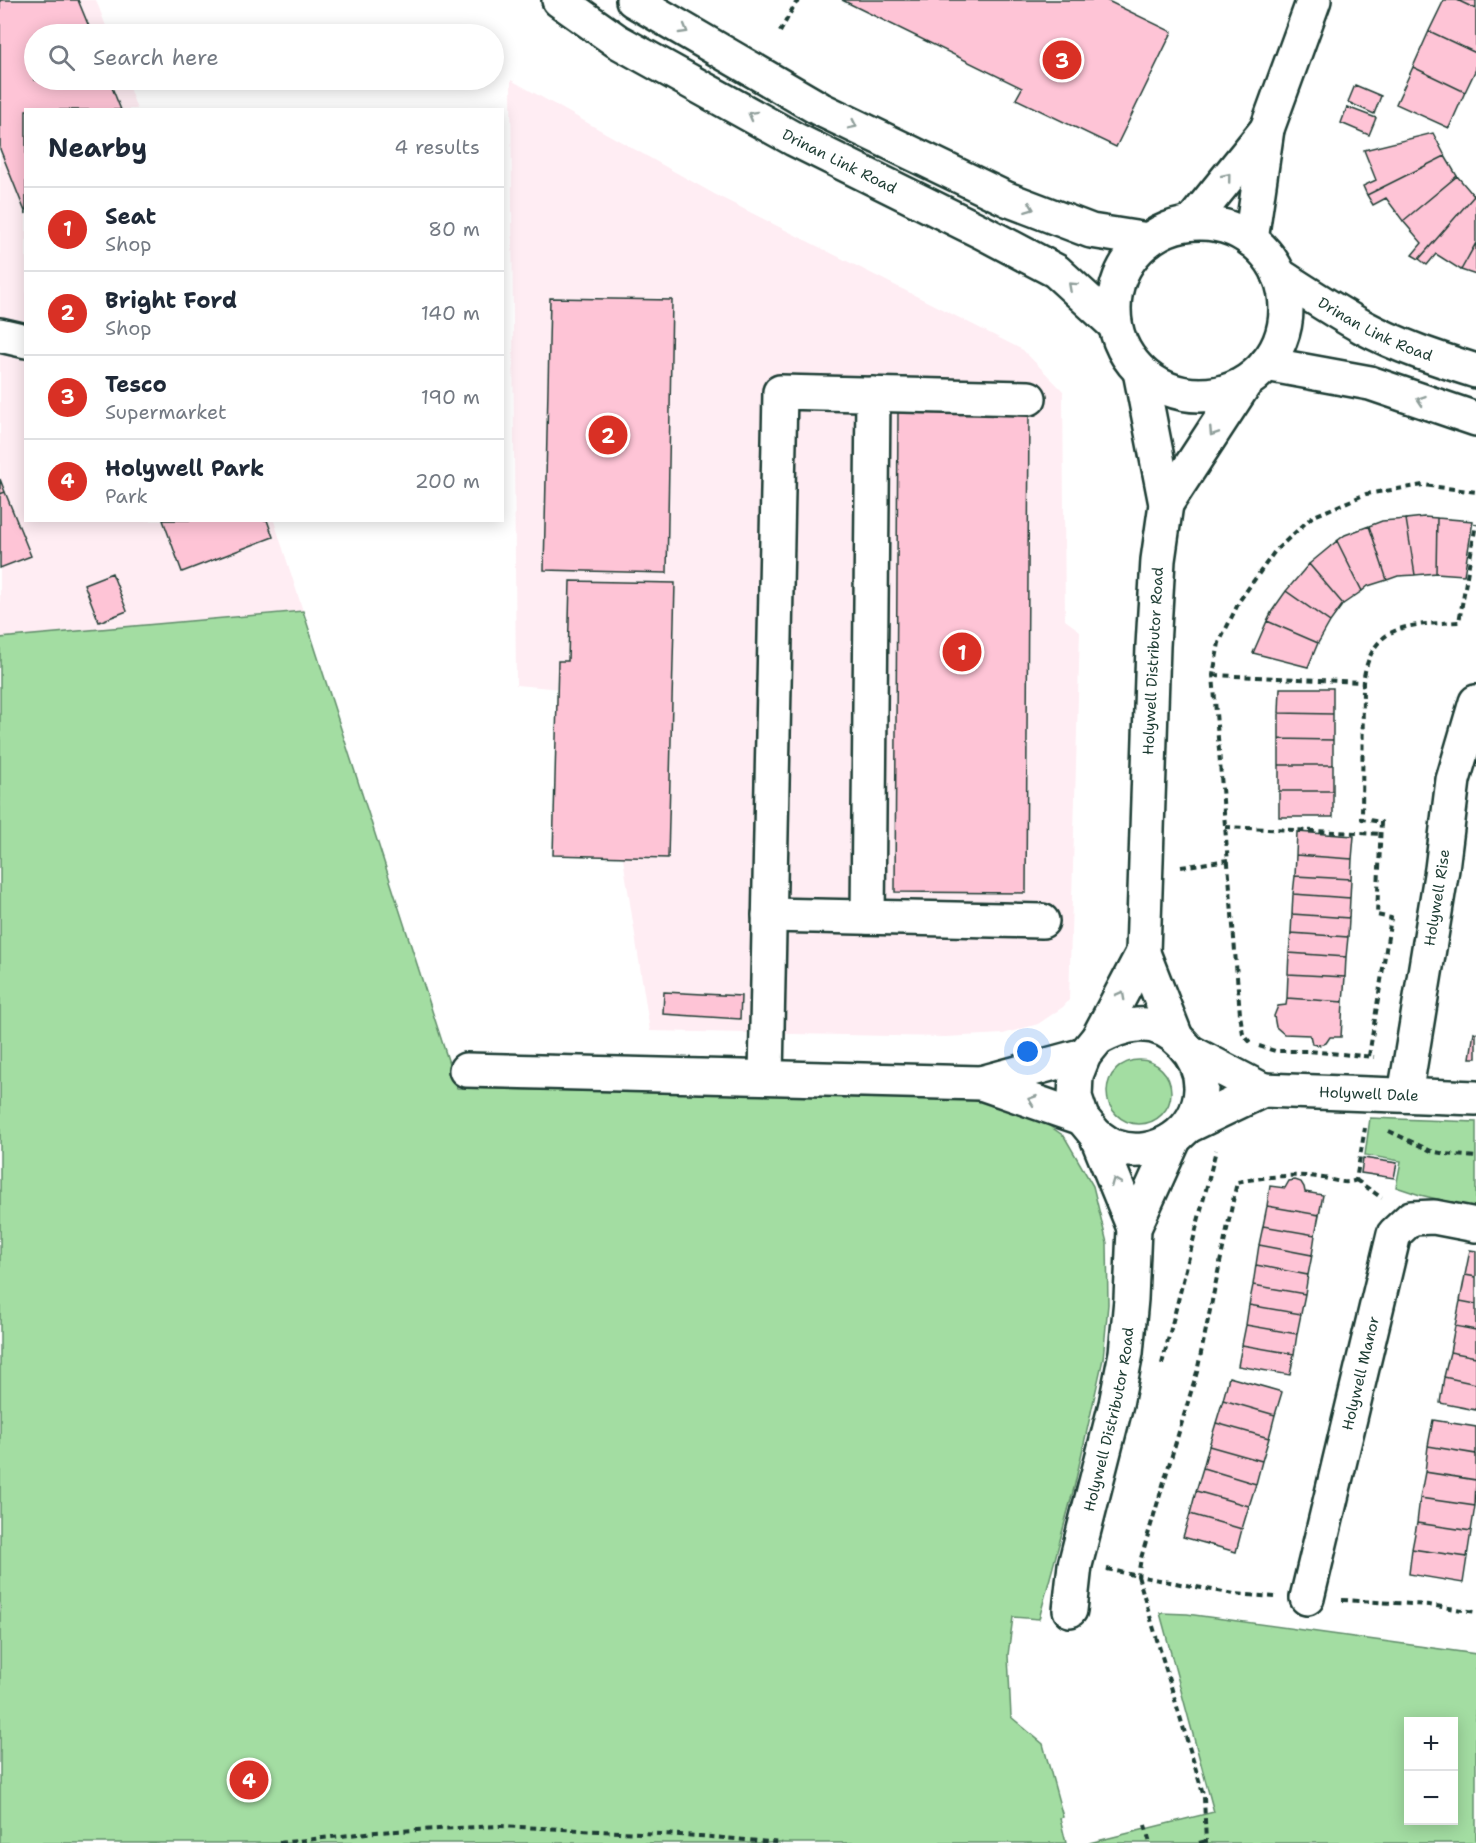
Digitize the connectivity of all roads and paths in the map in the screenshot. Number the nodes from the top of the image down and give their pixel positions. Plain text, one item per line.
1 (559, 0) edge
2 (633, 0) edge
3 (800, 0) edge
4 (1314, 0) edge
5 (780, 32) dead end
6 (1267, 129) junction
7 (1191, 223) junction
8 (1148, 240) junction
9 (1251, 240) junction
10 (1279, 275) junction
11 (1115, 325) junction
12 (0, 335) edge
13 (24, 341) edge
14 (1140, 371) junction
15 (1476, 371) edge
16 (1255, 374) junction
17 (873, 394) junction
18 (1029, 398) dead end
19 (1476, 420) edge
20 (1476, 492) edge
21 (1166, 504) junction
22 (1476, 524) edge
23 (1213, 675) junction
24 (1363, 682) junction
25 (1476, 702) edge
26 (1225, 826) junction
27 (1381, 834) junction
28 (1228, 860) junction
29 (1145, 873) junction
30 (769, 915) junction
31 (868, 917) junction
32 (1042, 921) dead end
33 (1143, 952) junction
34 (1183, 1044) junction
35 (1091, 1046) junction
36 (1369, 1056) junction
37 (1410, 1060) junction
38 (466, 1070) dead end
39 (765, 1077) junction
40 (981, 1083) junction
41 (1263, 1090) junction
42 (1405, 1095) junction
43 (1476, 1098) edge
44 (1372, 1126) dead end
45 (1089, 1127) junction
46 (1385, 1129) dead end
47 (1181, 1133) junction
48 (1217, 1150) dead end
49 (1476, 1157) edge
50 (1476, 1225) edge
51 (1134, 1228) junction
52 (1160, 1372) dead end
53 (1112, 1570) dead end
54 (1138, 1576) junction
55 (1307, 1598) junction
56 (1070, 1610) dead end
57 (1476, 1612) edge
58 (1145, 1826) dead end
59 (1206, 1842) edge
60 (279, 1843) edge
61 (782, 1843) edge
62 (1150, 1843) edge
63 (1199, 1843) edge

11 -> 1 street, Drinan Link Road
2 -> 8 street
3 - 5 path
4 - 6 street
7 -> 6 street
6 - 9 street
7 - 8 street
7 - 9 street
8 - 11 street
9 - 10 street
10 - 15 street, Drinan Link Road
10 - 16 street
11 - 14 street
12 - 13 street
14 - 16 street
14 - 21 street, Holywell Distributor Road
19 -> 16 street
16 -> 21 street
17 - 18 street
17 - 30 street
17 - 31 street
20 - 23 path
21 - 29 street, Holywell Distributor Road
22 - 24 path
23 - 24 path
23 - 26 path
24 - 27 path
25 - 37 street, Holywell Rise
26 - 27 path
26 - 28 path
27 - 36 path
28 - 29 path
28 - 36 path
29 - 33 street, Holywell Distributor Road
30 - 31 street
30 - 39 street
31 - 32 street
33 - 34 street, Holywell Distributor Road
35 -> 33 street, Holywell Distributor Road
34 - 35 street
34 - 41 street, Holywell Dale
34 - 47 street, Holywell Distributor Road
35 - 40 street
35 - 45 street, Holywell Distributor Road
36 - 37 path
37 - 42 street, Holywell Rise
38 - 39 street
39 - 40 street
45 -> 40 street
41 - 42 street, Holywell Dale
41 - 47 street, Holywell Dale
42 - 43 street, Holywell Dale
44 - 54 path
45 - 47 street
51 -> 45 street, Holywell Distributor Road
46 - 49 path
47 - 51 street, Holywell Distributor Road
48 - 52 path
50 - 55 street, Holywell Manor
51 - 56 street, Holywell Distributor Road
53 - 54 path
54 - 55 path
54 - 59 path
55 - 57 path
58 - 62 path
59 - 63 path
60 - 61 path

